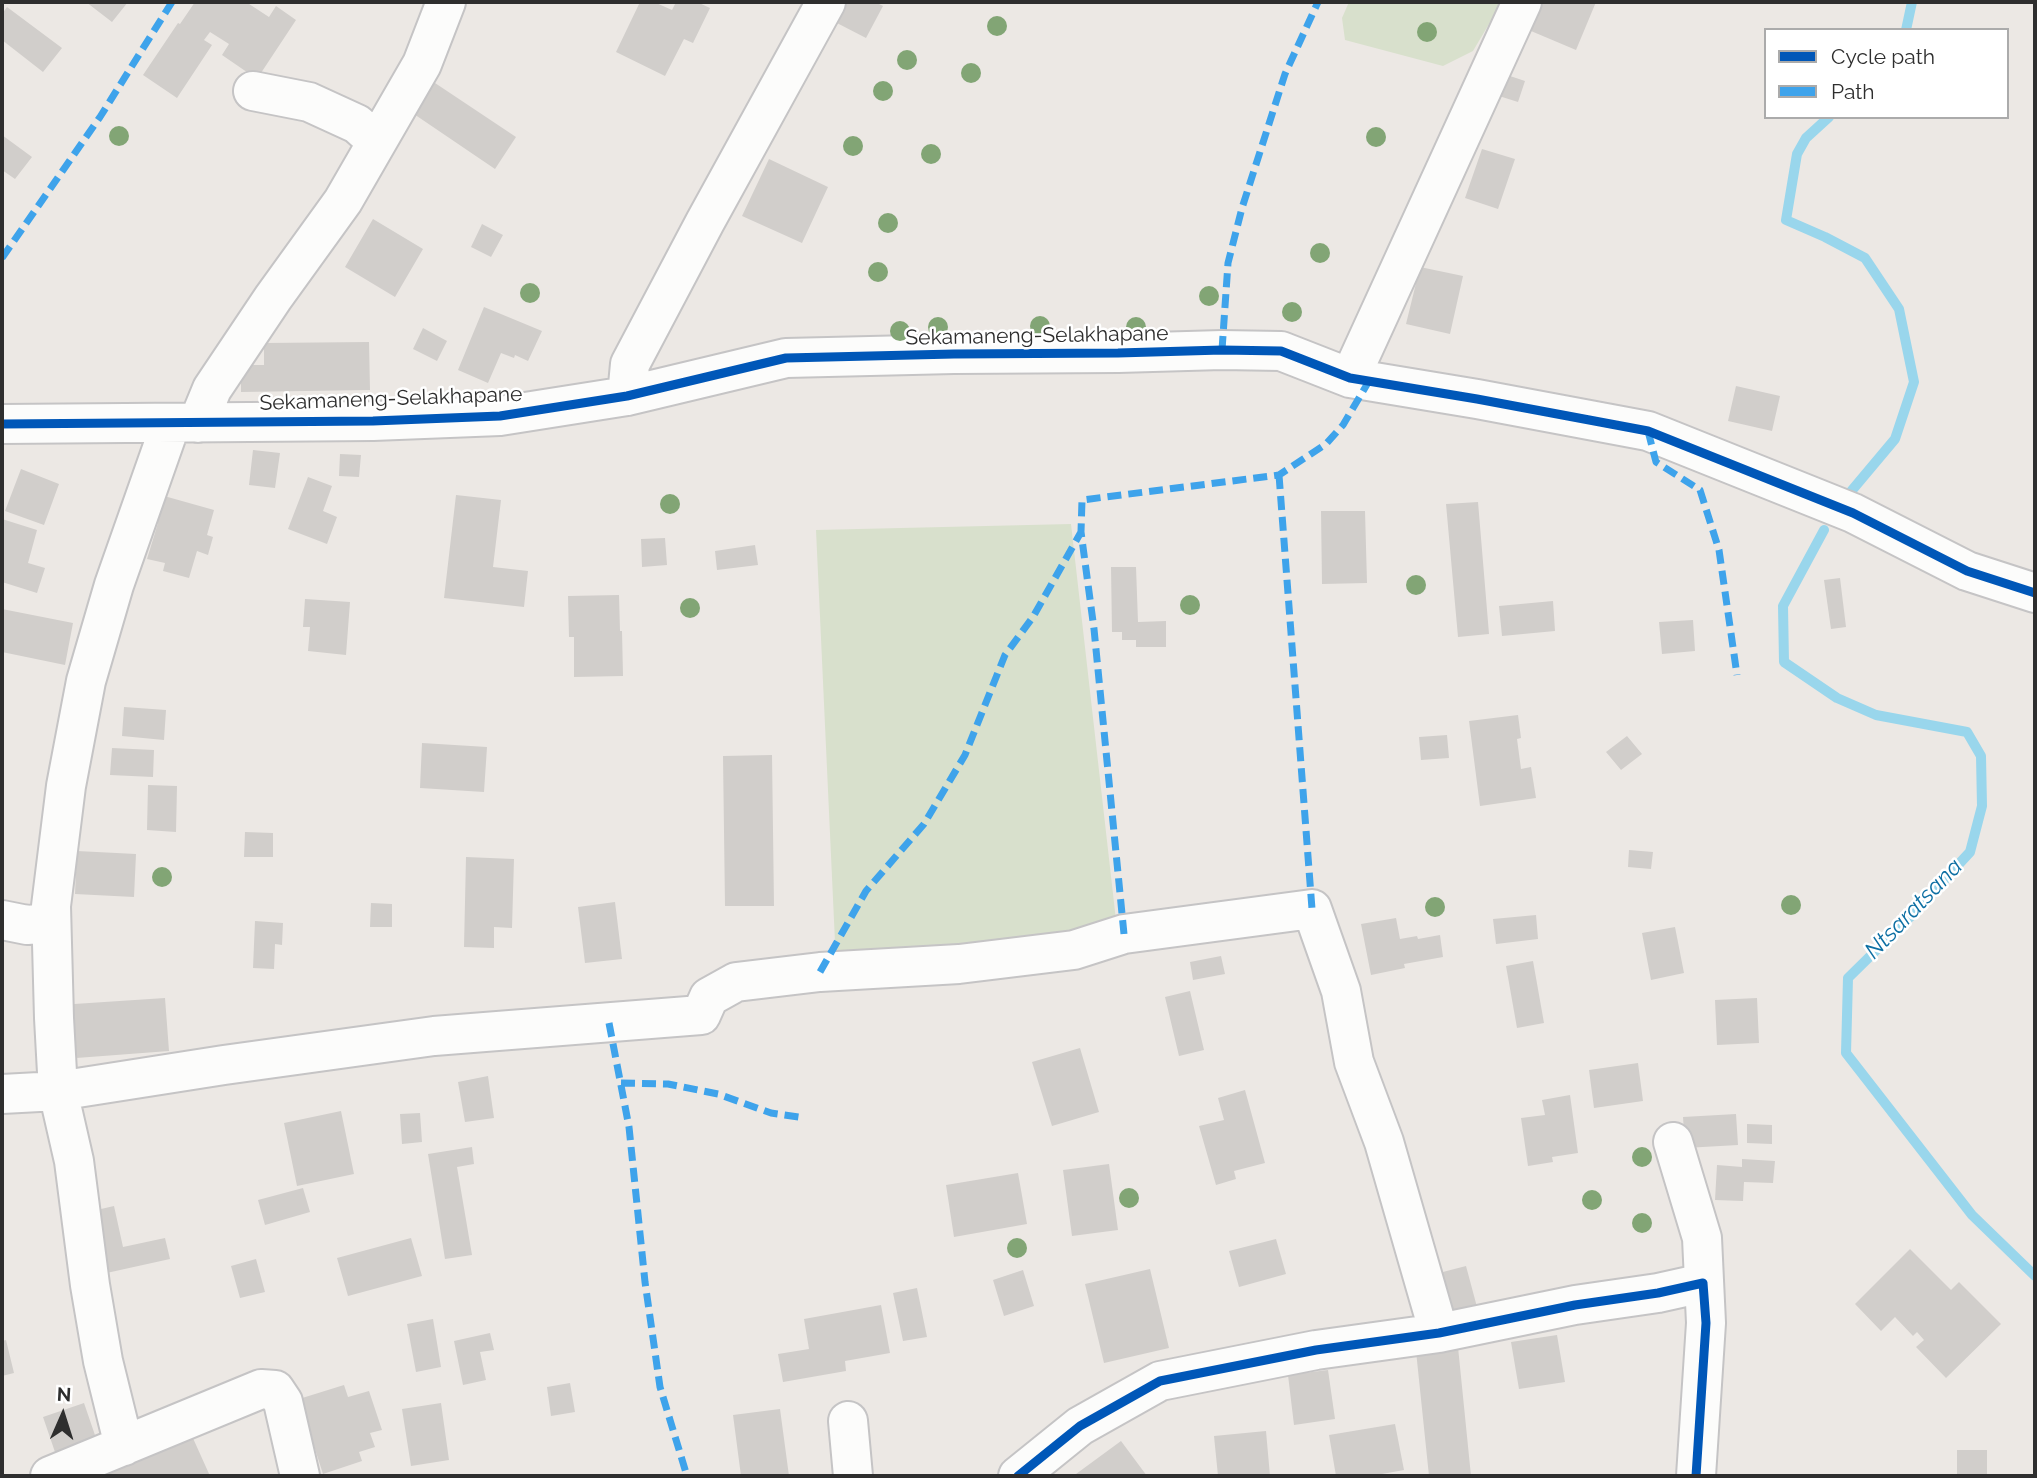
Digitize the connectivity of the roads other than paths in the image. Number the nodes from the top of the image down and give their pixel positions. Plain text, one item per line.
1 (446, 2) edge
2 (826, 2) edge
3 (1522, 2) edge
4 (253, 91) dead end
5 (377, 142) junction
6 (1350, 378) junction
7 (627, 396) junction
8 (185, 423) junction
9 (2, 424) edge
10 (2035, 593) edge
11 (2, 920) edge
12 (51, 923) junction
13 (58, 1091) junction
14 (2, 1094) edge
15 (1673, 1142) dead end
16 (1703, 1283) junction
17 (1439, 1333) junction
18 (848, 1421) dead end
19 (124, 1446) junction
20 (50, 1476) edge
21 (300, 1476) edge
22 (853, 1476) edge
23 (1018, 1476) edge
24 (1696, 1476) edge

1 - 5 street
2 - 7 street
3 - 6 street
4 - 5 street
5 - 8 street
6 - 7 street, Sekamaneng-Selakhapane
6 - 10 street, Sekamaneng-Selakhapane
7 - 8 street, Sekamaneng-Selakhapane
8 - 9 street, Sekamaneng-Selakhapane
8 - 12 street
11 - 12 street
12 - 13 street
13 - 14 street
13 - 17 street
13 - 19 street
15 - 16 street
16 - 17 street
16 - 24 street
17 - 23 street
18 - 22 street
19 - 20 street
19 - 21 street

